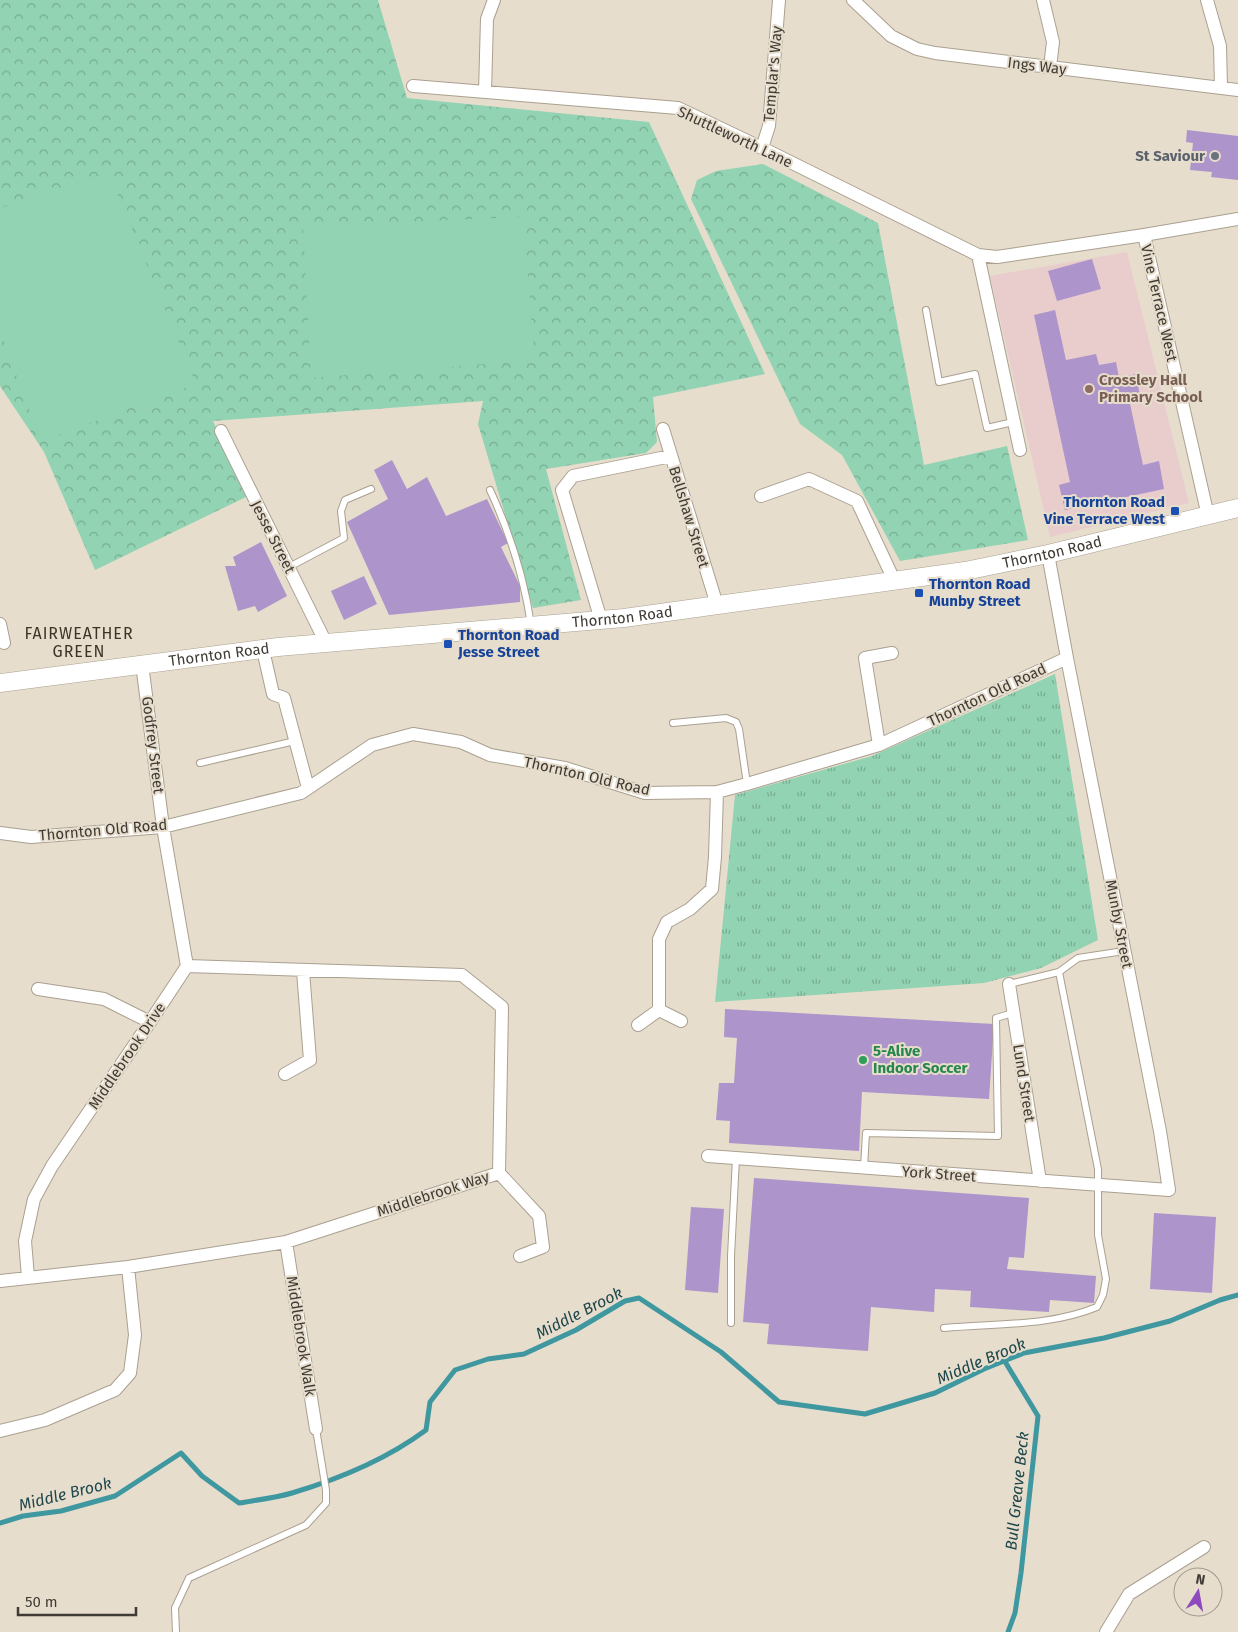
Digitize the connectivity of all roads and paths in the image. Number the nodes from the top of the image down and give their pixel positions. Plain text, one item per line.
1 (494, 0) edge
2 (779, 0) edge
3 (853, 0) edge
4 (1043, 0) edge
5 (1207, 0) edge
6 (1050, 67) junction
7 (413, 86) dead end
8 (1220, 87) junction
9 (1238, 90) edge
10 (485, 92) junction
11 (762, 148) junction
12 (1238, 220) edge
13 (1144, 236) junction
14 (978, 255) junction
15 (926, 310) dead end
16 (1013, 422) junction
17 (663, 429) dead end
18 (220, 431) dead end
19 (1020, 450) dead end
20 (671, 456) junction
21 (371, 489) dead end
22 (490, 490) dead end
23 (761, 496) dead end
24 (1238, 508) edge
25 (1208, 516) junction
26 (1048, 554) junction
27 (289, 567) junction
28 (894, 580) junction
29 (717, 605) junction
30 (601, 620) junction
31 (0, 624) edge
32 (531, 626) junction
33 (4, 643) dead end
34 (326, 643) junction
35 (263, 650) junction
36 (892, 653) dead end
37 (1067, 658) junction
38 (142, 664) junction
39 (0, 683) edge
40 (673, 723) dead end
41 (295, 741) junction
42 (879, 745) junction
43 (200, 763) dead end
44 (747, 784) junction
45 (308, 788) junction
46 (717, 792) junction
47 (164, 826) junction
48 (0, 833) edge
49 (1124, 951) junction
50 (187, 966) junction
51 (303, 970) junction
52 (1059, 972) junction
53 (1009, 984) joint
54 (38, 989) dead end
55 (659, 1010) junction
56 (1013, 1013) junction
57 (681, 1021) dead end
58 (150, 1022) junction
59 (638, 1025) dead end
60 (285, 1074) dead end
61 (708, 1156) dead end
62 (736, 1158) junction
63 (864, 1168) junction
64 (499, 1173) junction
65 (1040, 1181) junction
66 (1099, 1185) junction
67 (1169, 1190) joint
68 (286, 1242) junction
69 (520, 1256) dead end
70 (128, 1267) junction
71 (28, 1277) junction
72 (0, 1281) edge
73 (731, 1323) dead end
74 (944, 1328) dead end
75 (316, 1429) joint
76 (0, 1430) edge
77 (1204, 1547) dead end
78 (176, 1632) edge
79 (1106, 1632) edge

1 - 10 street
2 - 11 street, Templar's Way
3 - 6 street, Ings Way
4 - 6 street
5 - 8 street
6 - 8 street, Ings Way
7 - 10 street, Shuttleworth Lane
8 - 9 street, Ings Way
10 - 11 street, Shuttleworth Lane
11 - 14 street, Shuttleworth Lane
12 - 13 street, Shuttleworth Lane
13 - 14 street, Shuttleworth Lane
13 - 25 street, Vine Terrace West
14 - 16 street
15 - 16 lane
16 - 19 street
17 - 20 street, Bellshaw Street
18 - 27 street, Jesse Street
20 - 29 street, Bellshaw Street
20 - 30 street
21 - 27 lane
22 - 32 lane
23 - 28 street
24 - 25 main road, Thornton Road
25 - 26 main road, Thornton Road
26 - 28 main road, Thornton Road
26 - 37 street
27 - 34 street, Jesse Street
28 - 29 main road, Thornton Road
29 - 30 main road, Thornton Road
30 - 32 main road, Thornton Road
31 - 33 street
32 - 34 main road, Thornton Road
34 - 35 main road, Thornton Road
35 - 38 main road, Thornton Road
35 - 41 street
36 - 42 street
37 - 42 street, Thornton Old Road
37 - 49 street, Munby Street
38 - 39 main road, Thornton Road
38 - 47 street, Godfrey Street
40 - 44 lane
41 - 43 lane
41 - 45 street
42 - 44 street, Thornton Old Road
44 - 46 street, Thornton Old Road
45 - 46 street, Thornton Old Road
45 - 47 street, Thornton Old Road
46 - 55 street
47 - 48 street, Thornton Old Road
47 - 50 street
49 - 52 lane
49 - 67 street, Munby Street
50 - 51 street, Middlebrook Way
50 - 58 street, Middlebrook Drive
51 - 60 street
51 - 64 street, Middlebrook Way
52 - 53 lane
52 - 66 lane
53 - 56 street, Lund Street
54 - 58 street
55 - 57 street
55 - 59 street
56 - 63 lane
56 - 65 street, Lund Street
58 - 71 street, Middlebrook Drive
61 - 62 street, York Street
62 - 63 street, York Street
62 - 73 lane
63 - 65 street, York Street
64 - 68 street, Middlebrook Way
64 - 69 street
65 - 66 street, York Street
66 - 67 street, York Street
66 - 74 lane
68 - 70 street, Middlebrook Way
68 - 75 street, Middlebrook Walk
70 - 71 street, Middlebrook Way
70 - 76 street
71 - 72 street, Middlebrook Way
75 - 78 lane
77 - 79 street

